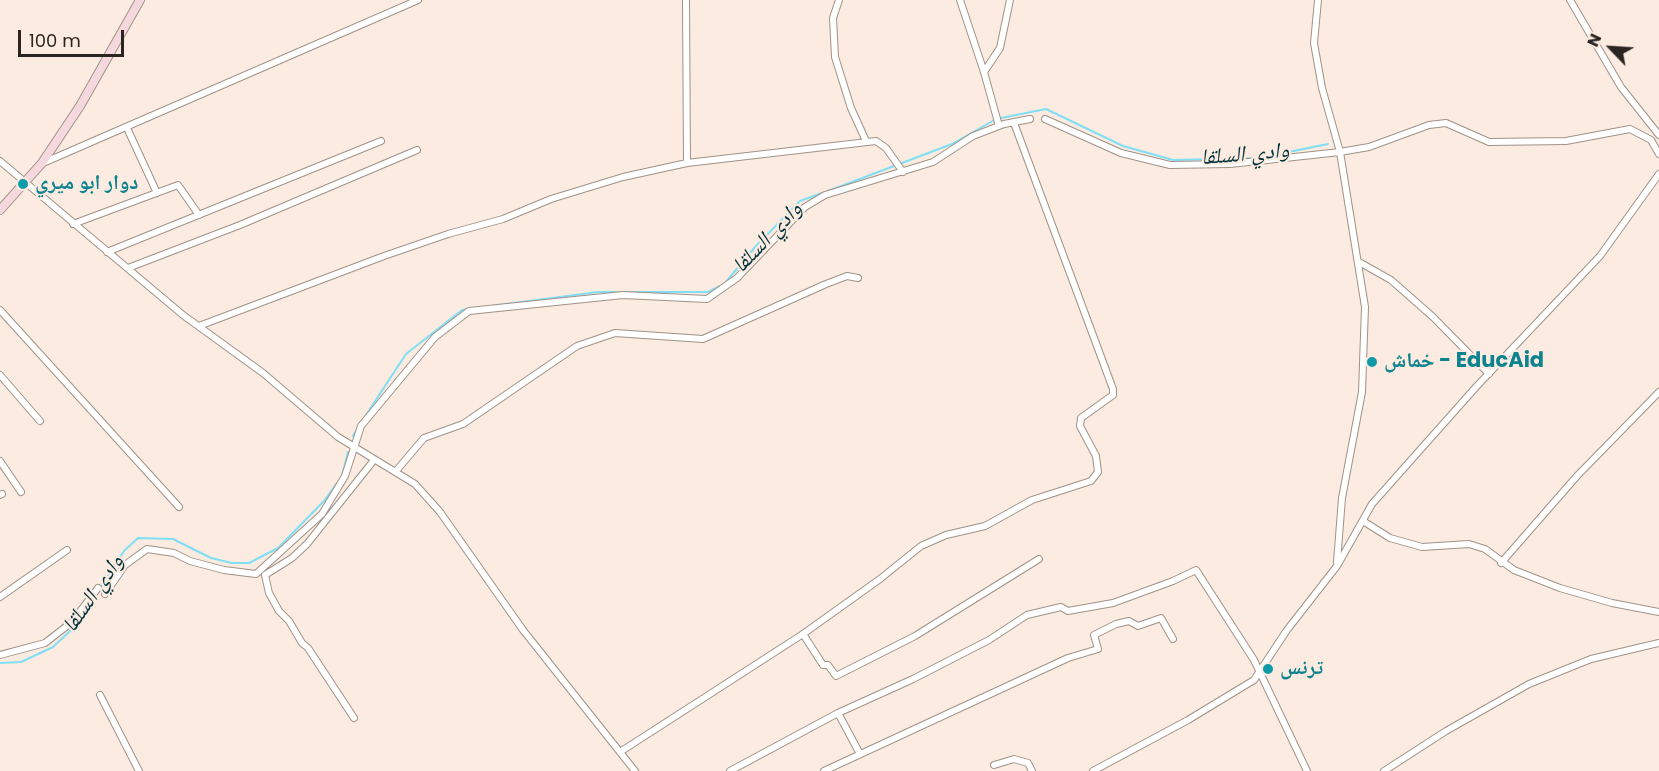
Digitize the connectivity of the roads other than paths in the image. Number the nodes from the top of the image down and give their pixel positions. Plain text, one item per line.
1 (140, 0) edge
2 (418, 0) edge
3 (686, 0) edge
4 (838, 0) edge
5 (960, 0) edge
6 (1010, 0) edge
7 (1318, 0) edge
8 (1570, 0) edge
9 (984, 72) junction
10 (1029, 119) dead end
11 (1044, 119) dead end
12 (1014, 123) junction
13 (999, 126) junction
14 (127, 128) junction
15 (1659, 135) edge
16 (381, 141) dead end
17 (866, 141) junction
18 (417, 150) dead end
19 (1340, 152) junction
20 (1659, 154) edge
21 (0, 161) edge
22 (42, 163) junction
23 (687, 163) junction
24 (903, 172) junction
25 (1659, 174) edge
26 (24, 184) junction
27 (157, 193) junction
28 (0, 210) edge
29 (200, 215) junction
30 (73, 224) junction
31 (107, 252) junction
32 (1359, 262) junction
33 (128, 268) junction
34 (858, 278) dead end
35 (0, 310) edge
36 (199, 326) junction
37 (1489, 374) junction
38 (0, 375) edge
39 (1659, 392) edge
40 (40, 421) dead end
41 (353, 447) junction
42 (374, 459) junction
43 (0, 461) edge
44 (396, 471) junction
45 (21, 492) dead end
46 (179, 507) dead end
47 (1363, 521) junction
48 (68, 550) dead end
49 (1039, 559) dead end
50 (1501, 563) junction
51 (1337, 566) junction
52 (98, 588) dead end
53 (105, 594) dead end
54 (0, 597) edge
55 (1659, 612) edge
56 (803, 634) junction
57 (1173, 639) dead end
58 (1659, 643) edge
59 (0, 655) edge
60 (1259, 672) junction
61 (100, 695) dead end
62 (838, 713) junction
63 (354, 718) dead end
64 (620, 752) junction
65 (860, 754) junction
66 (994, 765) dead end
67 (139, 771) edge
68 (635, 771) edge
69 (730, 771) edge
70 (824, 771) edge
71 (1032, 771) edge
72 (1093, 771) edge
73 (1307, 771) edge
74 (1384, 771) edge

1 - 22 main road
2 - 14 street
3 - 23 street
4 - 17 street
5 - 9 street
6 - 9 street
7 - 19 street
8 - 15 street
9 - 13 street
10 - 12 street
11 - 19 street
12 - 13 street
12 - 56 street
13 - 24 street
14 - 22 street
14 - 27 street
16 - 29 street
17 - 23 street
17 - 24 street
18 - 33 street
19 - 20 street
19 - 32 street
21 - 26 street
22 - 26 main road
23 - 36 street
24 - 41 street
25 - 37 street
26 - 28 main road
26 - 30 street
27 - 29 street
27 - 30 street
29 - 31 street
30 - 31 street
31 - 33 street
32 - 37 street
32 - 51 street
33 - 36 street
34 - 44 street
35 - 46 street
36 - 41 street
37 - 47 street
38 - 40 street
39 - 50 street
41 - 42 street
41 - 53 street
42 - 44 street
42 - 63 street
43 - 45 street
44 - 64 street
47 - 50 street
47 - 51 street
48 - 54 street
49 - 56 street
50 - 55 street
51 - 60 street
52 - 59 street
56 - 64 street
57 - 65 street
58 - 74 street
60 - 62 street
60 - 72 street
60 - 73 street
61 - 67 street
62 - 65 street
62 - 69 street
64 - 68 street
65 - 70 street
66 - 71 street

